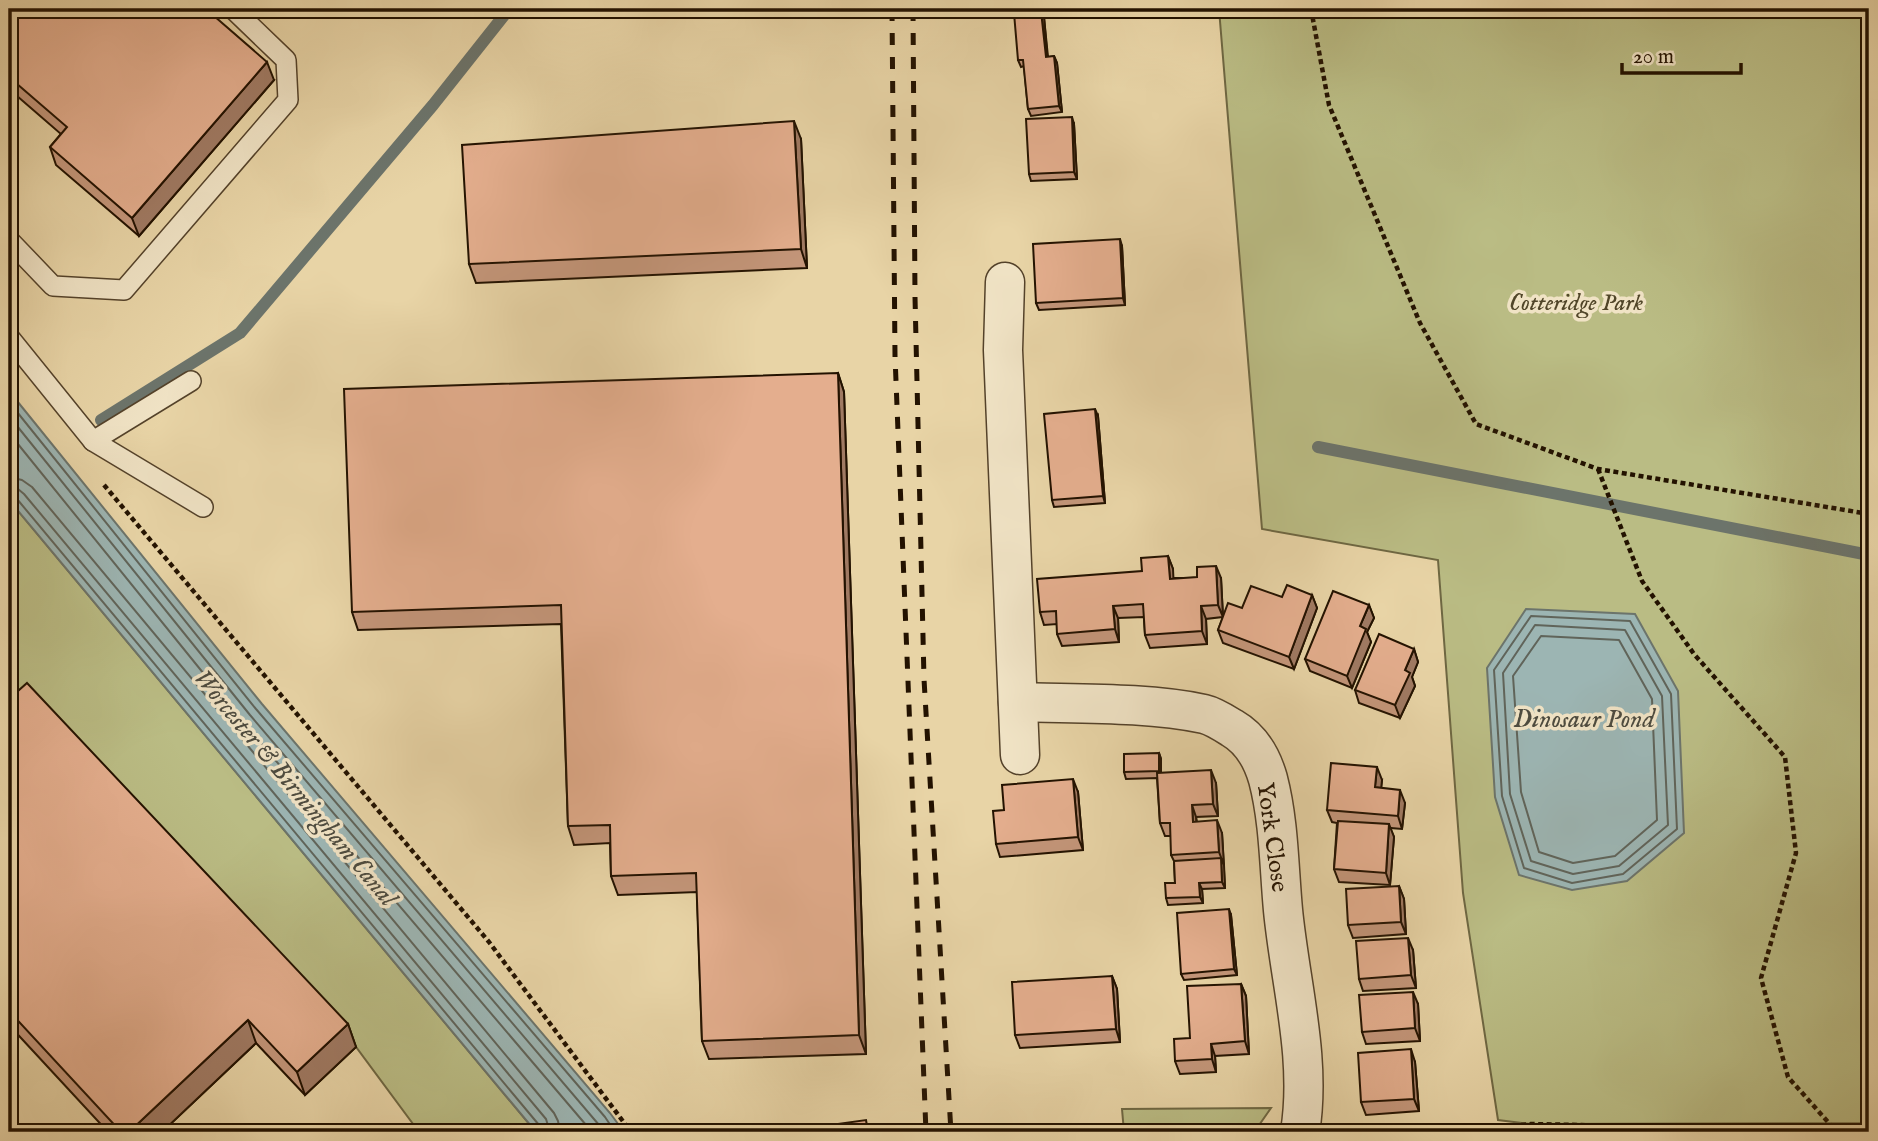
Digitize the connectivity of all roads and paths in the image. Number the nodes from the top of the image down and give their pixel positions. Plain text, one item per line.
1 (233, 9) edge
2 (1311, 9) edge
3 (1864, 9) edge
4 (1869, 11) edge
5 (9, 240) edge
6 (1004, 282) dead end
7 (9, 337) edge
8 (191, 381) dead end
9 (93, 441) junction
10 (1598, 469) junction
11 (103, 484) dead end
12 (203, 507) dead end
13 (1869, 514) edge
14 (1018, 702) junction
15 (1020, 755) dead end
16 (1836, 1131) edge
17 (1869, 1131) edge
18 (631, 1132) edge
19 (1300, 1132) edge
20 (1445, 1132) edge

1 - 5 lane
2 - 10 path
3 - 4 path
6 - 14 street
7 - 9 lane
8 - 9 lane
9 - 12 lane
10 - 13 path
10 - 16 path
11 - 18 path
14 - 15 street
14 - 19 street, York Close
16 - 17 path
16 - 20 path

